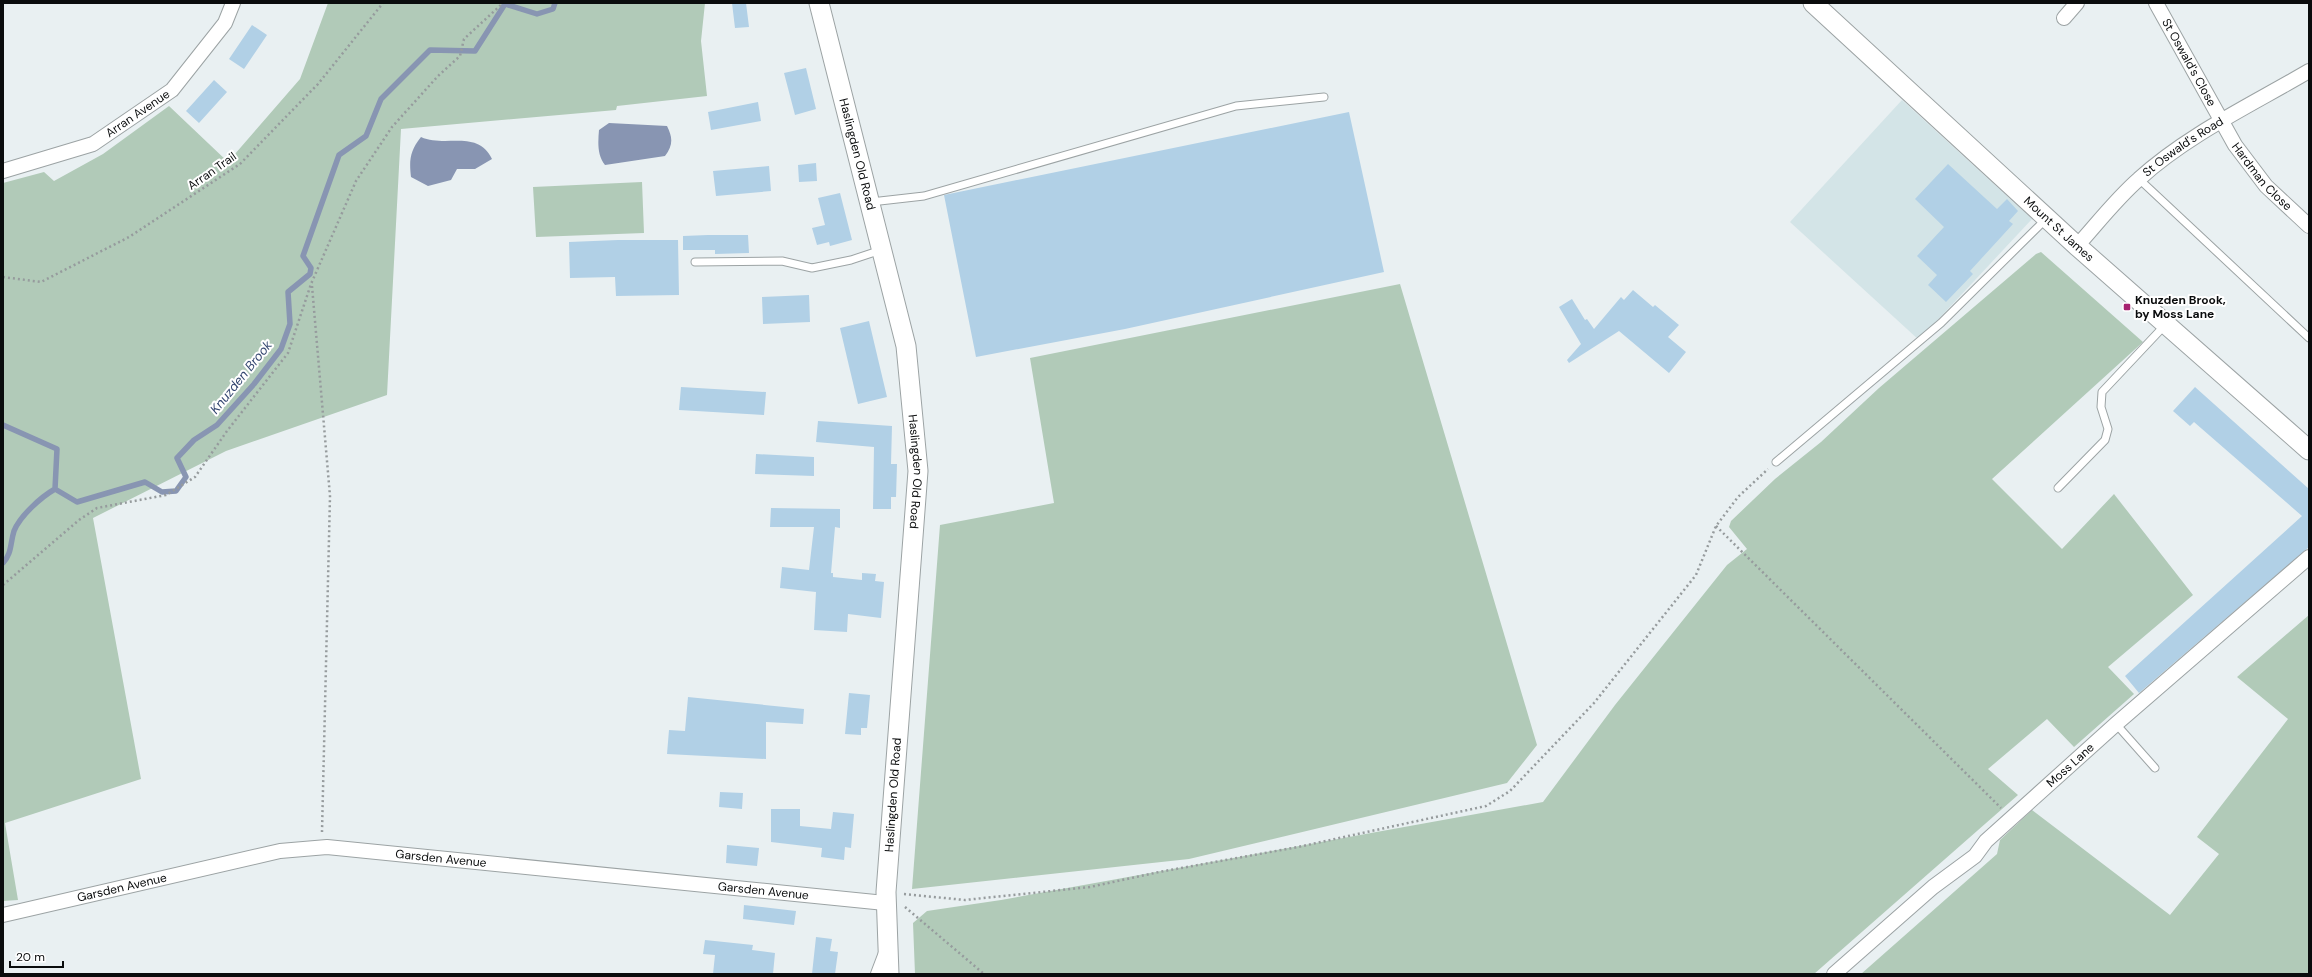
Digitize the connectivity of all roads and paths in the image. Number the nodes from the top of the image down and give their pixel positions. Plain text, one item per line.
1 (233, 3) edge
2 (383, 3) edge
3 (503, 3) edge
4 (819, 3) edge
5 (1813, 3) edge
6 (2077, 3) edge
7 (2156, 3) edge
8 (2064, 18) dead end
9 (2309, 71) edge
10 (1324, 96) dead end
11 (2222, 122) junction
12 (3, 171) edge
13 (2139, 179) junction
14 (869, 202) junction
15 (2046, 218) junction
16 (2309, 226) edge
17 (2077, 246) junction
18 (882, 250) junction
19 (695, 262) dead end
20 (3, 277) edge
21 (311, 284) junction
22 (2166, 324) junction
23 (2309, 338) edge
24 (2309, 450) edge
25 (1776, 462) joint
26 (2058, 488) dead end
27 (1716, 526) junction
28 (2309, 557) edge
29 (3, 585) edge
30 (2116, 724) junction
31 (2155, 768) dead end
32 (2012, 819) junction
33 (321, 848) junction
34 (886, 898) junction
35 (3, 916) edge
36 (887, 951) junction
37 (878, 974) edge
38 (889, 974) edge
39 (984, 974) edge
40 (1834, 974) edge

1 - 12 street, Arran Avenue
2 - 20 path, Arran Trail
3 - 21 path
4 - 14 main road, Haslingden Old Road
5 - 15 main road, Mount St James
6 - 8 street
7 - 11 street, St Oswald's Close
9 - 11 street, St Oswald's Road
10 - 14 lane
11 - 13 street, St Oswald's Road
11 - 16 street, Hardman Close
13 - 17 street, St Oswald's Road
13 - 23 lane
14 - 18 main road, Haslingden Old Road
15 - 17 main road, Mount St James
15 - 25 lane
17 - 22 main road, Mount St James
18 - 19 lane
18 - 34 main road, Haslingden Old Road
21 - 29 path
21 - 33 path
22 - 24 main road, Mount St James
22 - 26 lane
25 - 27 path
27 - 32 path
27 - 34 path
28 - 30 street, Moss Lane
30 - 31 lane
30 - 32 street, Moss Lane
32 - 40 street, Moss Lane
33 - 34 street, Garsden Avenue
33 - 35 street, Garsden Avenue
34 - 36 main road, Haslingden Old Road
34 - 39 path
36 - 37 street, Haslingden Old Road
36 - 38 main road, Haslingden Old Road

